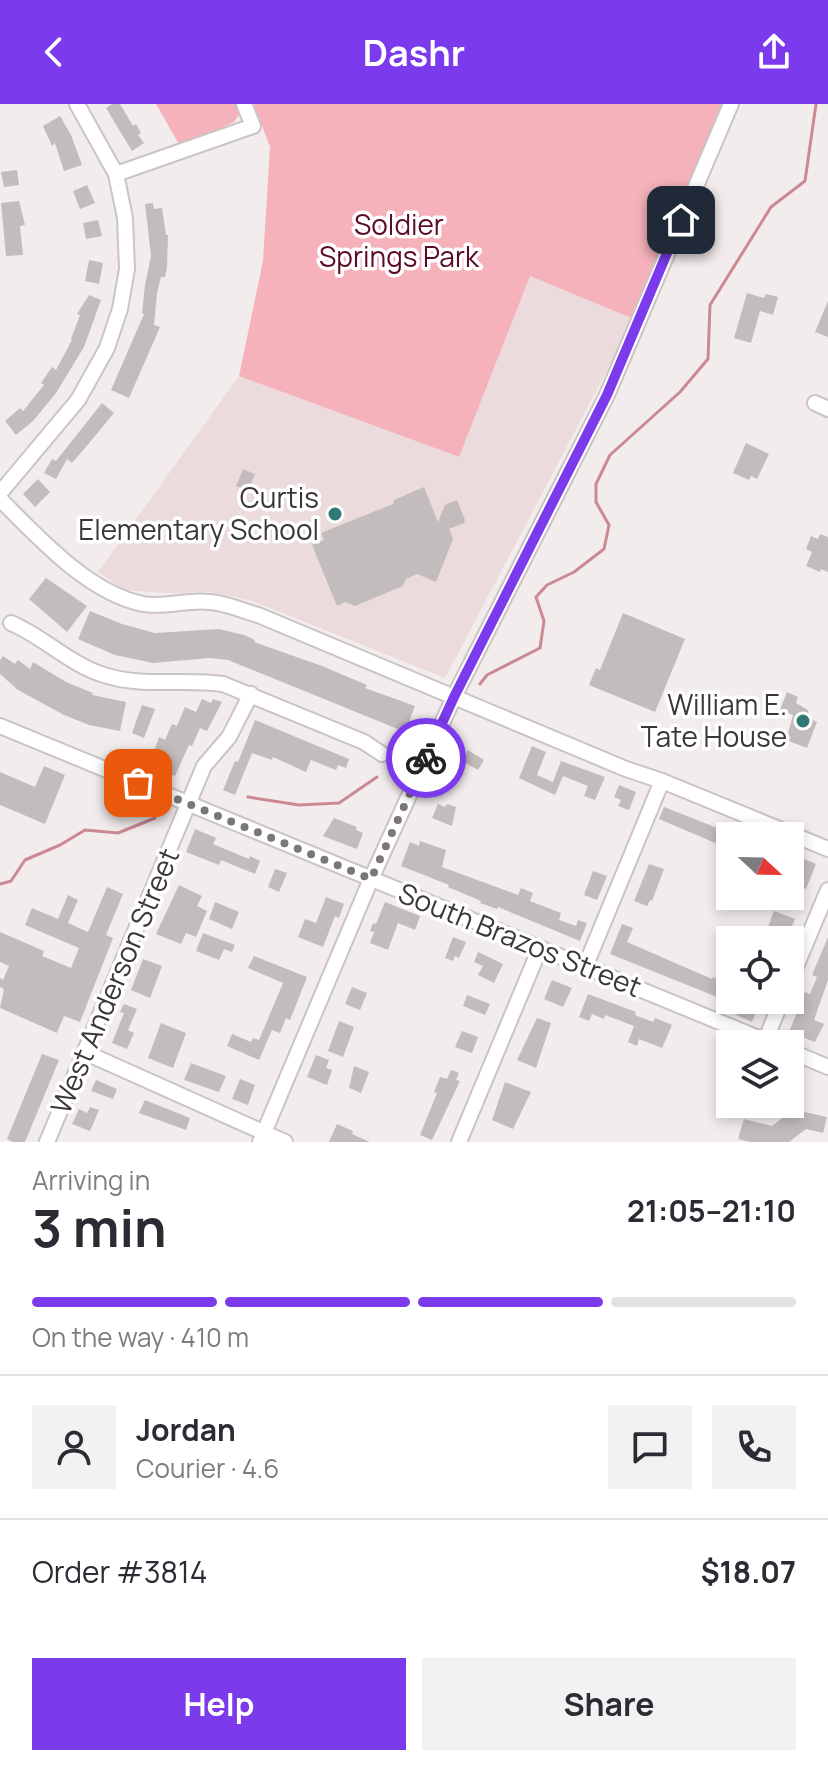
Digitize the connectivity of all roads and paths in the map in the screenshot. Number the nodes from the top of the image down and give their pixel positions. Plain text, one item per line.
1 (77, 104) edge
2 (244, 104) edge
3 (731, 104) edge
4 (116, 174) junction
5 (0, 493) edge
6 (0, 499) edge
7 (11, 623) dead end
8 (251, 694) junction
9 (454, 697) junction
10 (0, 726) edge
11 (382, 754) dead end
12 (662, 781) junction
13 (189, 804) junction
14 (828, 849) edge
15 (371, 879) junction
16 (828, 890) edge
17 (804, 947) edge
18 (540, 948) junction
19 (585, 967) junction
20 (740, 1030) edge
21 (84, 1052) junction
22 (804, 1057) edge
23 (828, 1067) edge
24 (262, 1138) edge
25 (47, 1142) edge
26 (285, 1142) edge
27 (459, 1142) edge

1 - 4 street
2 - 4 street
3 - 9 street
4 - 5 street
6 - 9 street
7 - 8 street
8 - 11 street
8 - 13 street, West Anderson Street
9 - 12 street
9 - 15 street
10 - 13 street, South Brazos Street
12 - 14 street
12 - 19 street
13 - 15 street, South Brazos Street
13 - 21 street, West Anderson Street
15 - 18 street, South Brazos Street
15 - 24 street
16 - 17 street
18 - 19 street, South Brazos Street
18 - 27 street
19 - 20 street, South Brazos Street
21 - 24 street
21 - 25 street, West Anderson Street
22 - 23 street
24 - 26 street

